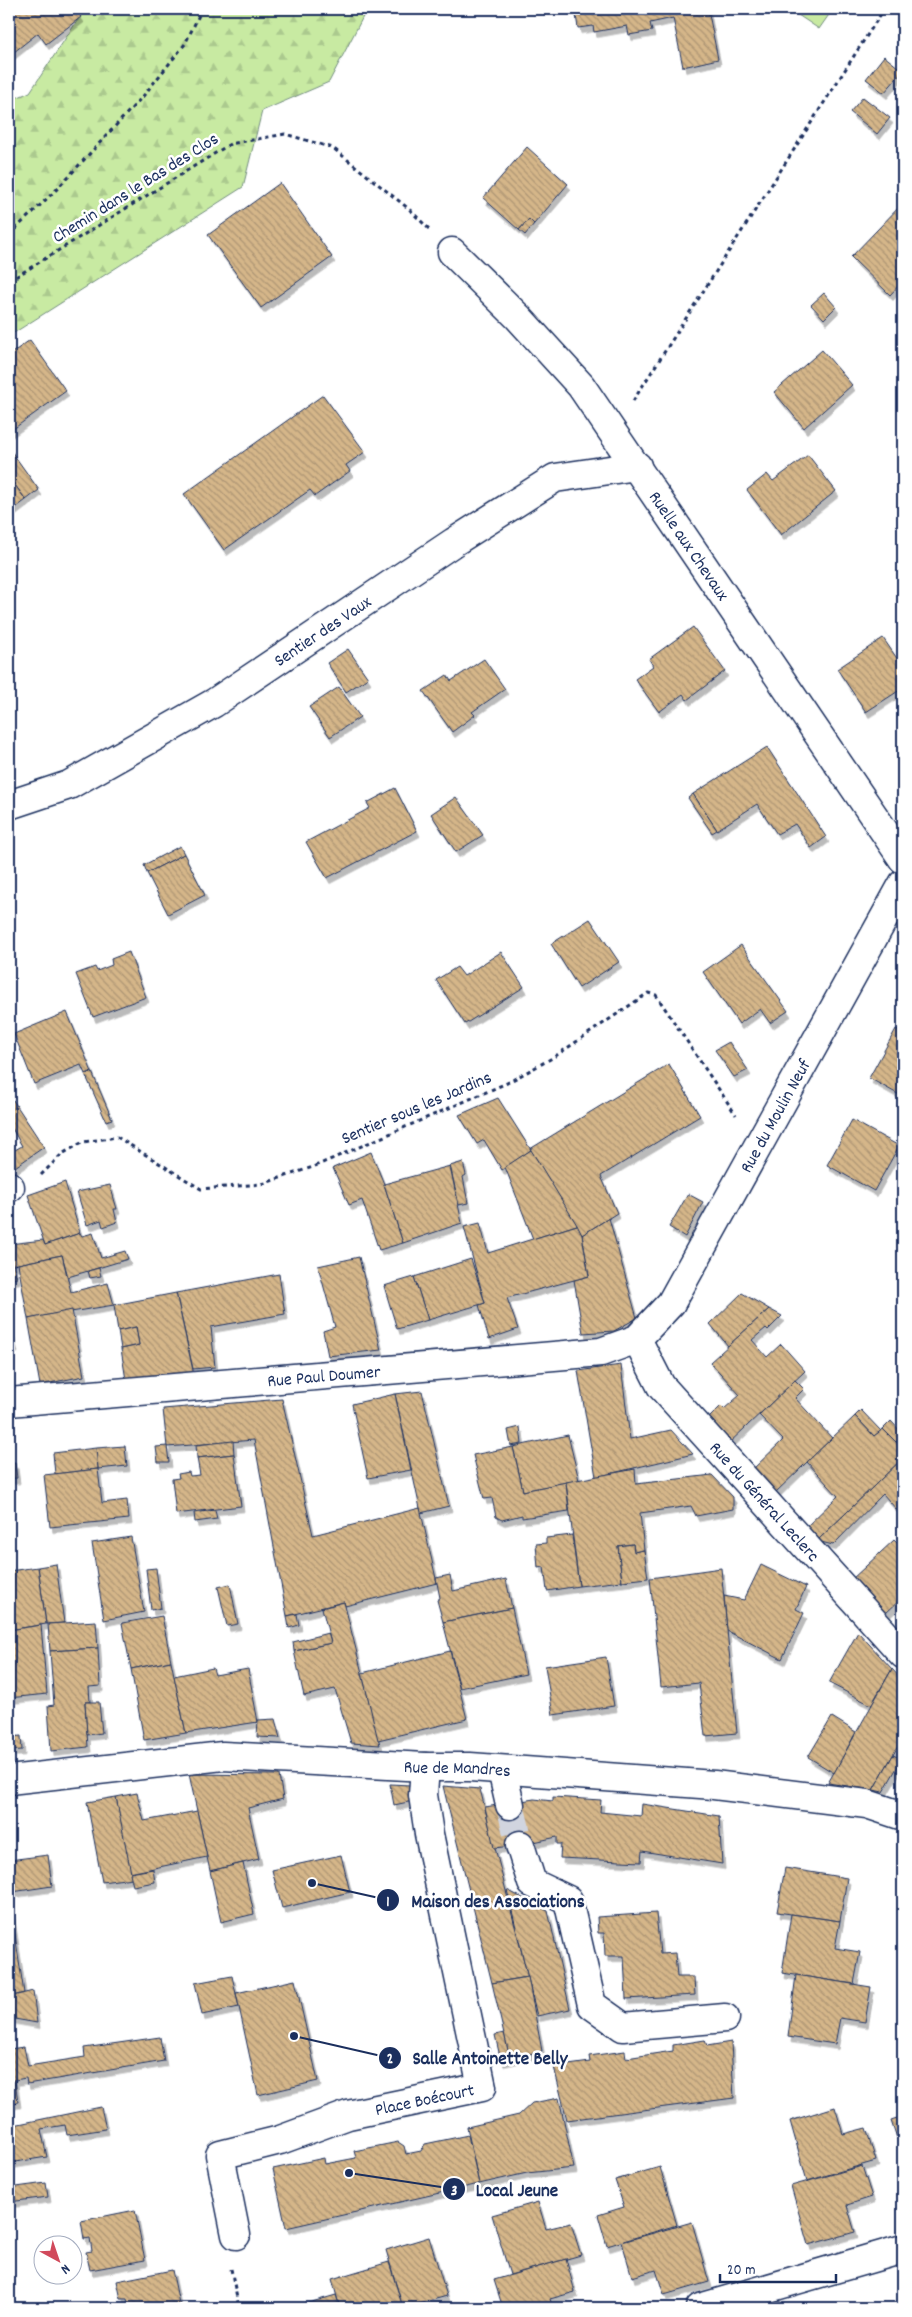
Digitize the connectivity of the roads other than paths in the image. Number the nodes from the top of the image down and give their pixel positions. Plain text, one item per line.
1 (452, 252) road end
2 (637, 466) junction
3 (9, 805) edge
4 (903, 859) edge
5 (903, 884) edge
6 (637, 1340) junction
7 (9, 1402) edge
8 (903, 1654) edge
9 (425, 1767) junction
10 (502, 1770) junction
11 (9, 1780) edge
12 (510, 1804) tunnel mouth
13 (903, 1816) edge
14 (520, 1845) tunnel mouth
15 (725, 2018) dead end
16 (236, 2235) dead end
17 (903, 2249) edge
18 (700, 2308) edge

1 - 2 street, Ruelle aux Chevaux
2 - 3 street, Sentier des Vaux
2 - 4 street, Ruelle aux Chevaux
5 - 6 street, Rue du Moulin Neuf
6 - 7 street, Rue Paul Doumer
6 - 8 street, Rue du Général Leclerc
9 - 10 street, Rue de Mandres
9 - 11 street, Rue de Mandres
9 - 16 street, Place Boécourt
10 - 12 street
10 - 13 street, Rue de Mandres
14 - 15 street
17 - 18 street

